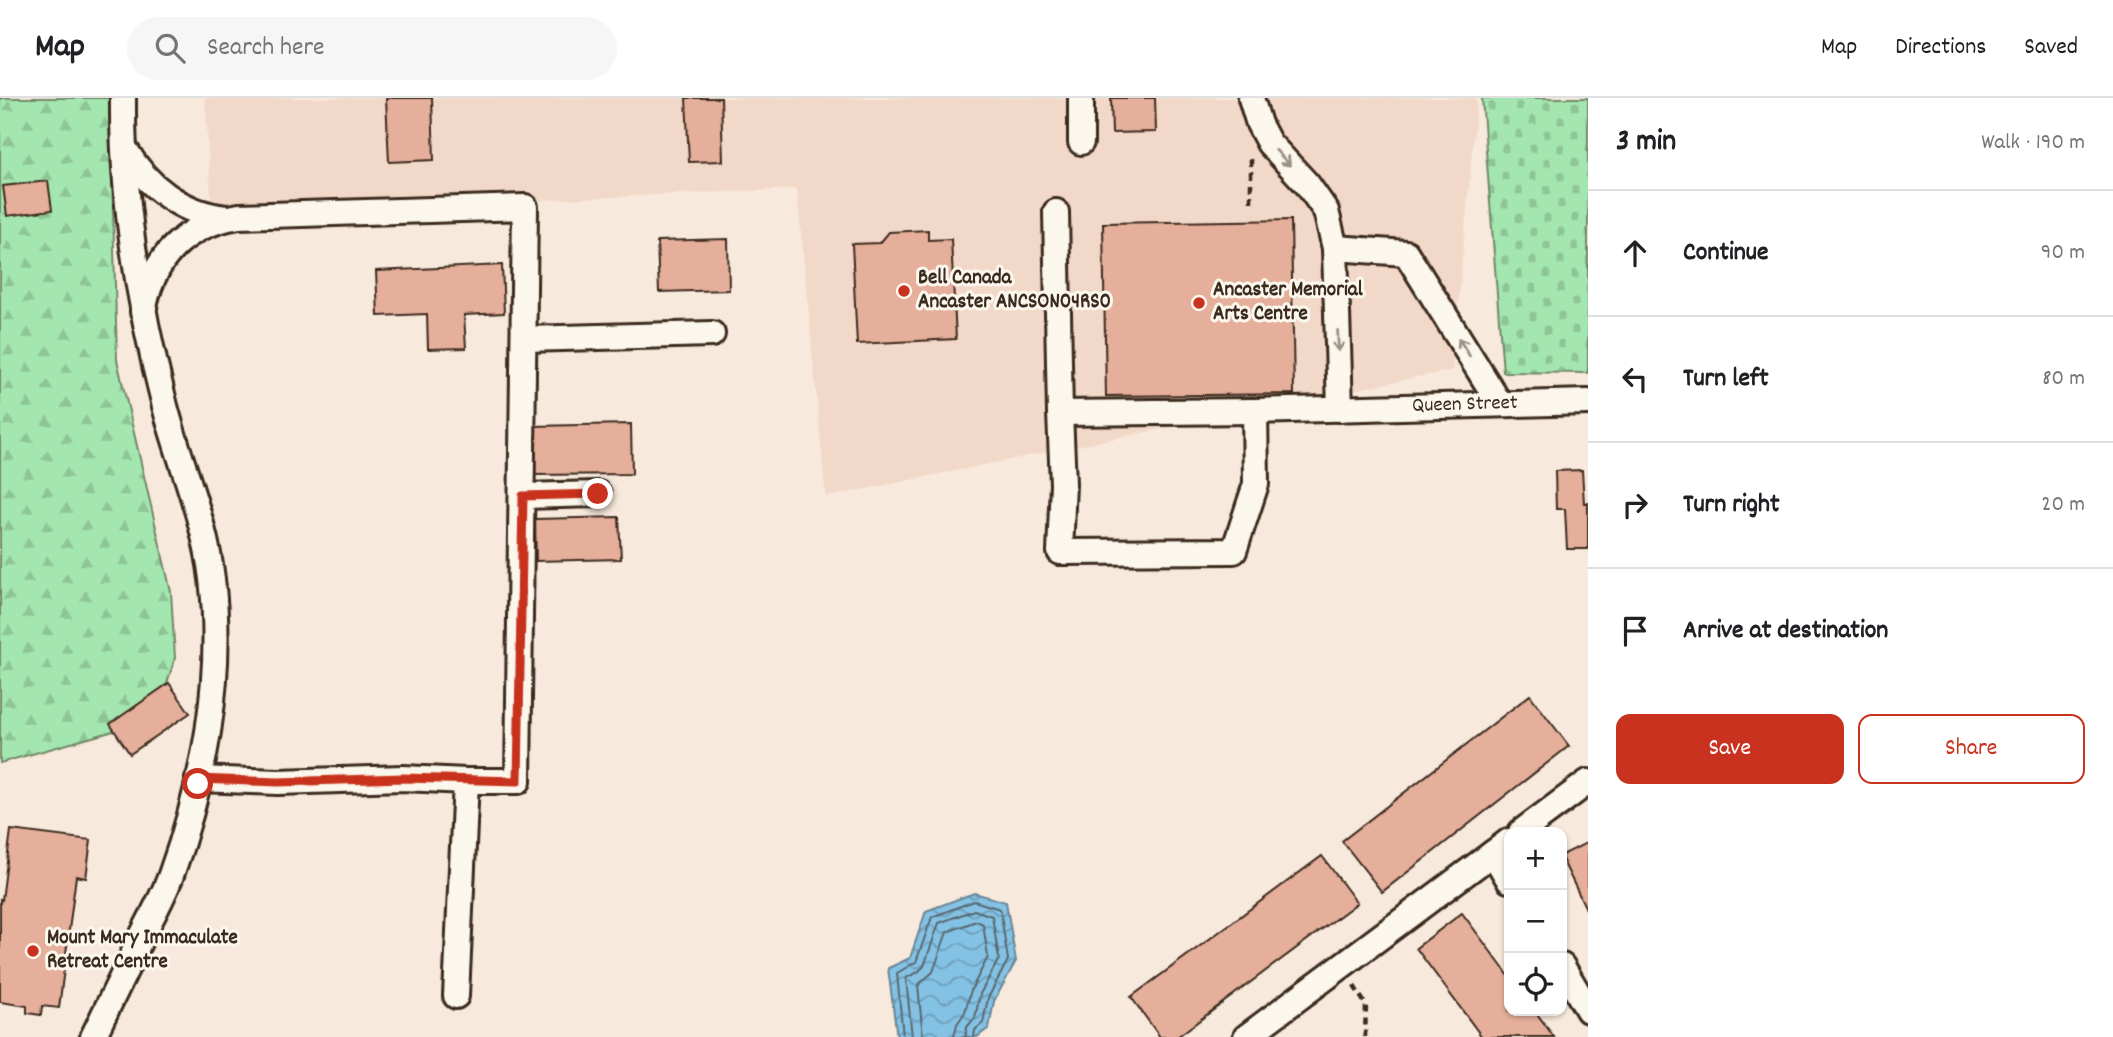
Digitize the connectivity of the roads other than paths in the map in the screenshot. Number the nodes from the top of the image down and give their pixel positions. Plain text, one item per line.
1 (123, 98) edge
2 (1081, 98) edge
3 (1251, 99) edge
4 (1082, 142) dead end
5 (124, 148) junction
6 (1056, 212) dead end
7 (226, 218) junction
8 (1335, 248) junction
9 (143, 312) junction
10 (712, 334) dead end
11 (524, 339) junction
12 (1588, 402) edge
13 (1500, 404) junction
14 (1340, 409) junction
15 (1255, 411) junction
16 (1060, 413) junction
17 (598, 494) dead end
18 (523, 496) junction
19 (198, 779) junction
20 (466, 780) junction
21 (1588, 782) edge
22 (1528, 827) edge
23 (1501, 847) edge
24 (1567, 974) edge
25 (456, 996) dead end
26 (1588, 1010) edge
27 (1256, 1034) edge
28 (93, 1037) edge

1 - 5 street
2 - 4 street
3 -> 8 street
5 - 7 street
5 - 9 street
6 - 16 street
7 - 9 street
7 - 11 street
13 -> 8 street
8 -> 14 street
9 - 19 street
10 - 11 street
11 - 18 street
12 - 13 street, Queen Street
13 - 14 street, Queen Street
14 - 15 street, Queen Street
15 - 16 street, Queen Street
15 - 16 street
17 - 18 street
18 - 20 street
19 - 20 street
19 - 28 street
20 - 25 street
21 - 22 street
23 - 27 street
24 - 26 street

